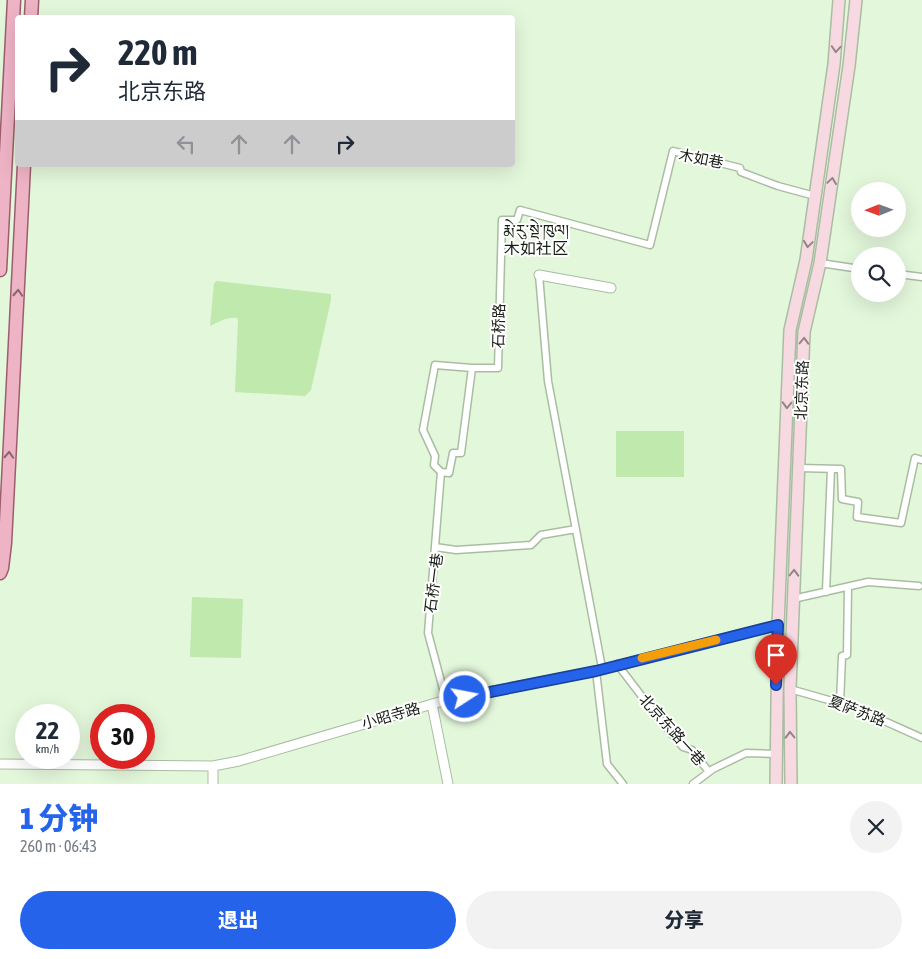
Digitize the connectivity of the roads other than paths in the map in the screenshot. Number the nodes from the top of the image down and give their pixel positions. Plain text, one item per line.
1 (14, 0) edge
2 (32, 0) edge
3 (839, 0) edge
4 (856, 0) edge
5 (31, 15) edge
6 (24, 167) edge
7 (815, 196) junction
8 (650, 245) joint
9 (820, 263) junction
10 (851, 268) edge
11 (0, 270) edge
12 (539, 275) joint
13 (906, 275) edge
14 (922, 277) edge
15 (611, 288) dead end
16 (472, 368) junction
17 (922, 460) edge
18 (798, 468) junction
19 (831, 469) junction
20 (441, 472) junction
21 (576, 529) junction
22 (435, 547) junction
23 (1, 570) edge
24 (921, 586) edge
25 (848, 587) junction
26 (826, 592) junction
27 (793, 599) junction
28 (778, 625) junction
29 (617, 664) junction
30 (599, 669) junction
31 (790, 689) junction
32 (446, 700) junction
33 (840, 703) junction
34 (432, 704) junction
35 (922, 738) edge
36 (776, 754) junction
37 (0, 764) edge
38 (213, 766) junction
39 (709, 772) junction
40 (213, 784) edge
41 (448, 784) edge
42 (623, 784) edge
43 (693, 784) edge
44 (776, 784) edge
45 (790, 784) edge

1 - 11 main road
2 - 5 main road
3 -> 7 main road, 北京东路
9 -> 4 main road, 北京东路
23 -> 6 main road
7 - 8 street, 木如巷
7 -> 28 main road, 北京东路
8 - 16 street, 石桥路
9 - 10 street
18 -> 9 main road, 北京东路
12 - 15 street
12 - 21 street
13 - 14 street
16 - 20 street
16 - 20 street
17 - 19 street
18 - 19 street
27 -> 18 main road, 北京东路
19 - 26 street
20 - 22 street
21 - 22 street, 石桥一巷
21 - 30 street
22 - 32 street, 石桥一巷
24 - 25 street
25 - 26 street
25 - 33 street
26 - 27 street
27 - 31 main road, 北京东路
28 - 29 street, 小昭寺路
28 - 36 main road, 北京东路
29 - 30 street, 小昭寺路
29 - 39 street, 北京东路一巷
30 - 32 street, 小昭寺路
30 - 42 street
31 - 33 street, 夏萨苏路
45 -> 31 main road, 北京东路
32 - 34 street, 小昭寺路
33 - 35 street, 夏萨苏路
34 - 38 street, 小昭寺路
34 - 41 street
36 - 39 street
36 - 44 main road, 北京东路
37 - 38 street, 小昭寺路
38 - 40 street
39 - 43 street

